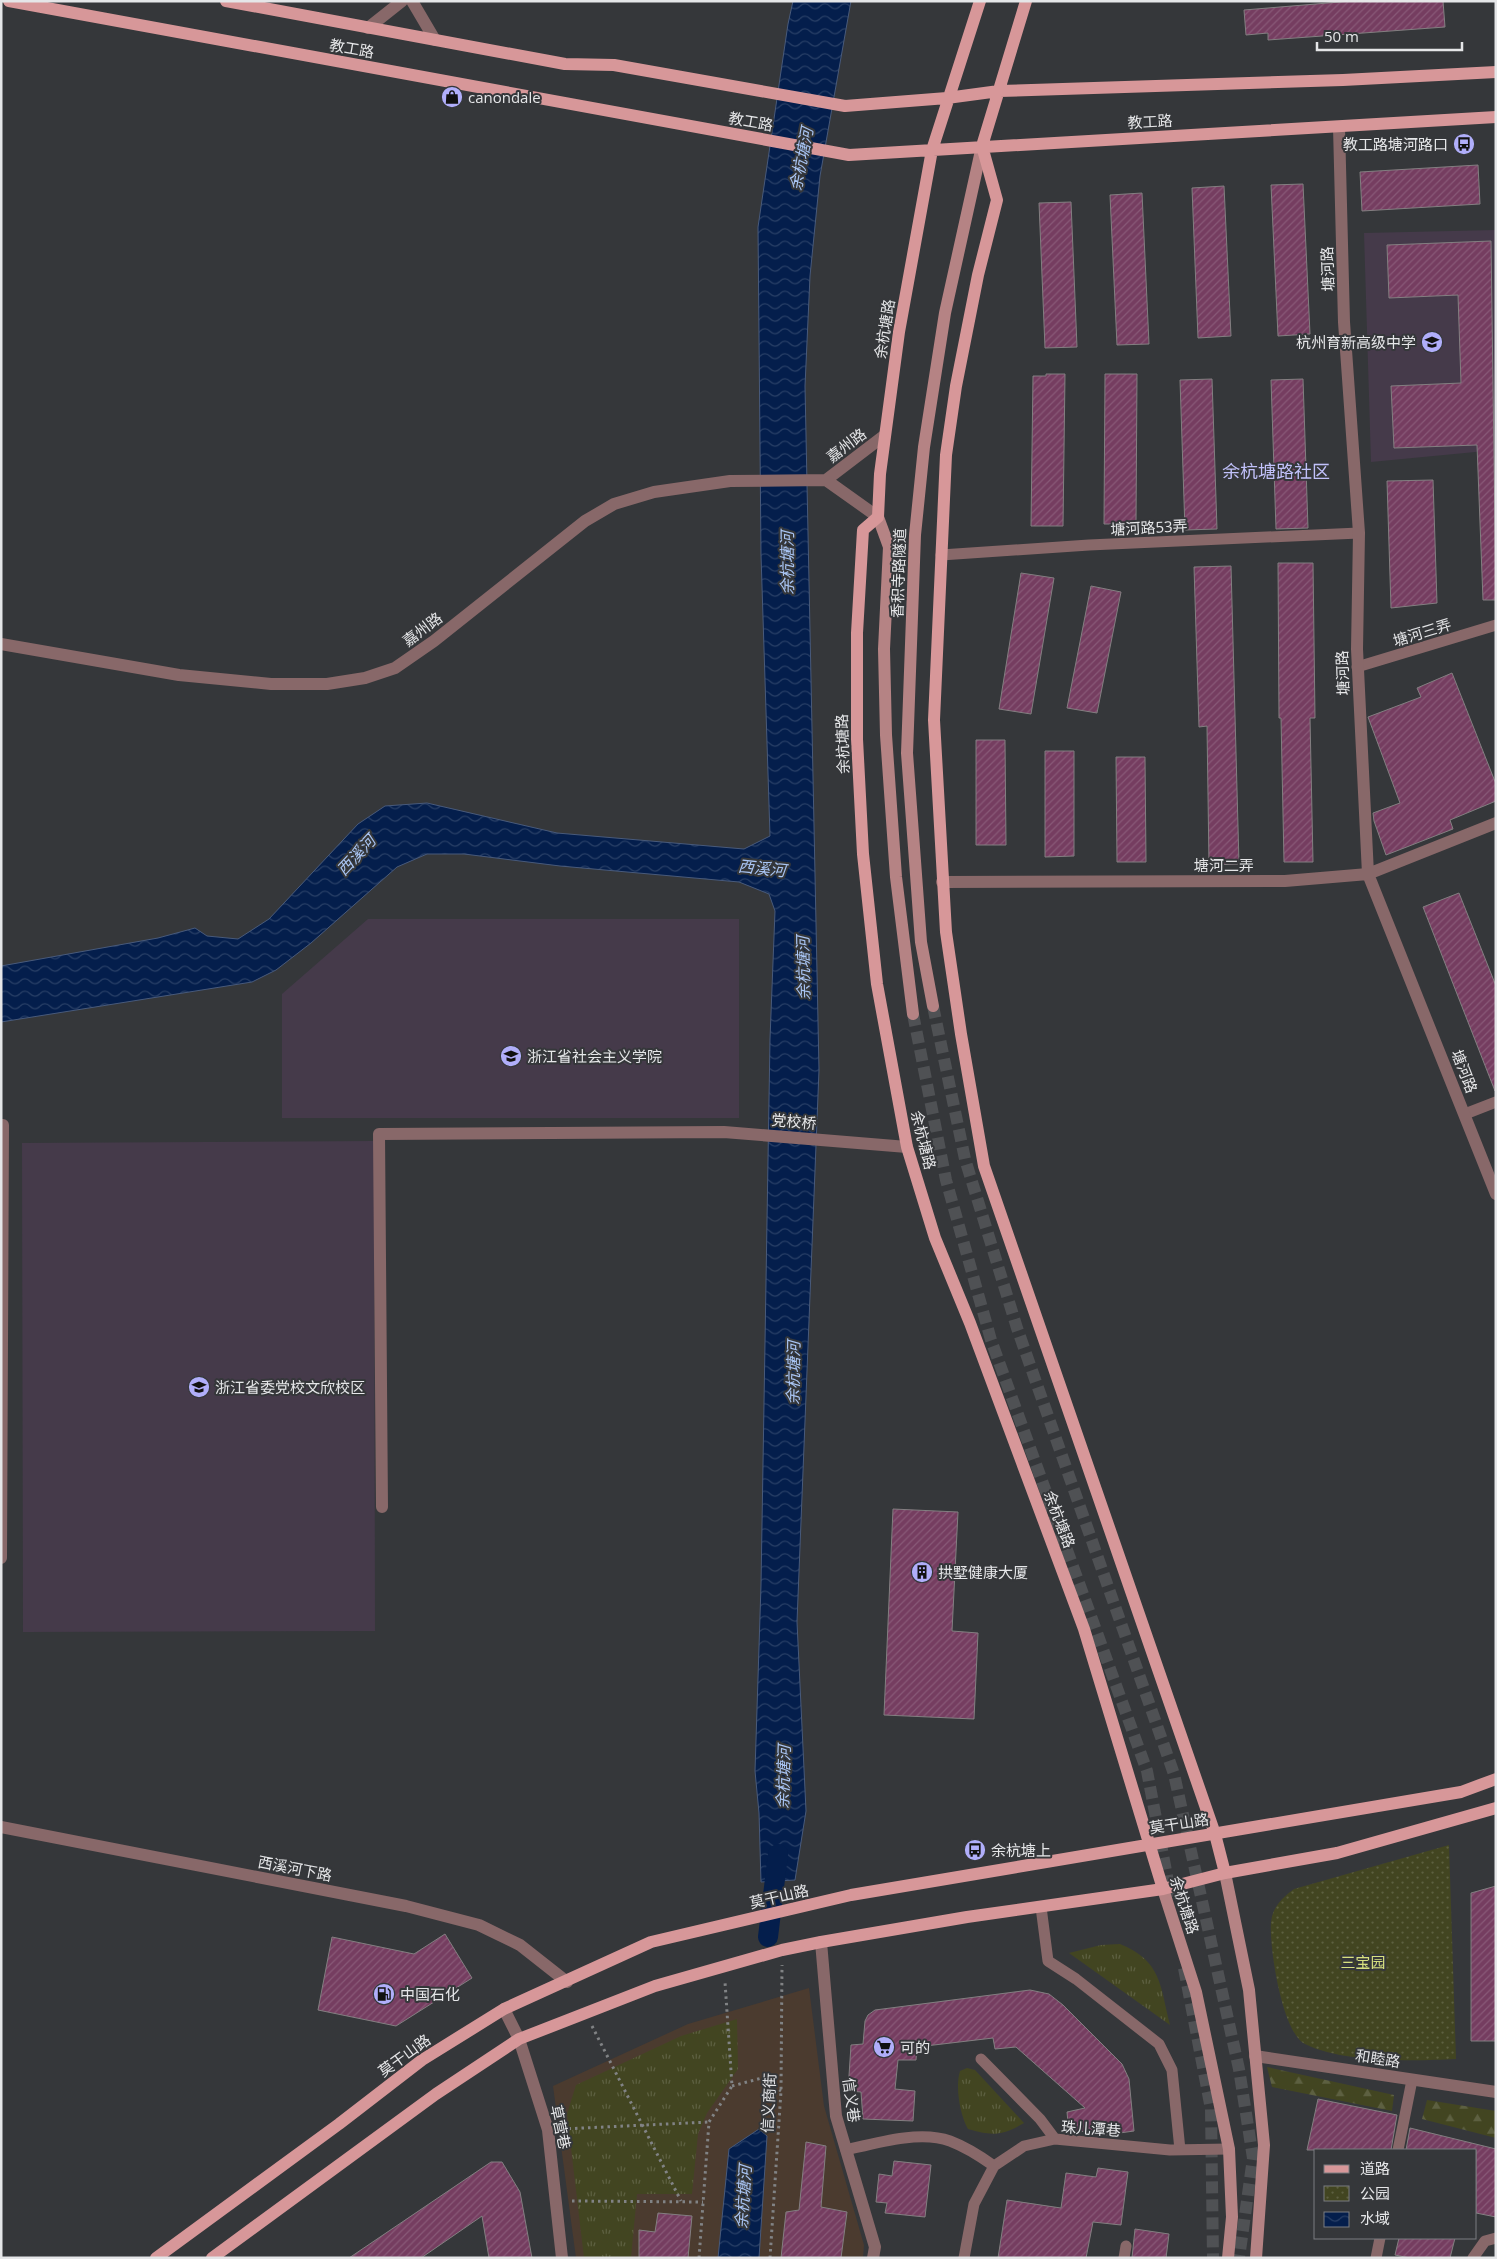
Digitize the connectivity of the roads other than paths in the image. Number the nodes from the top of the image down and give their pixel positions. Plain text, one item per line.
1 (9, 1) edge
2 (226, 1) edge
3 (402, 1) edge
4 (412, 1) edge
5 (980, 1) edge
6 (1026, 1) edge
7 (368, 28) junction
8 (435, 40) junction
9 (1496, 72) edge
10 (998, 91) junction
11 (947, 98) junction
12 (1496, 117) edge
13 (1339, 127) junction
14 (982, 146) junction
15 (932, 150) junction
16 (885, 436) junction
17 (826, 480) junction
18 (878, 517) junction
19 (1359, 533) junction
20 (941, 555) junction
21 (1496, 625) edge
22 (1, 644) edge
23 (1358, 668) junction
24 (1496, 823) edge
25 (1368, 874) junction
26 (942, 882) junction
27 (933, 1006) tunnel mouth
28 (912, 1014) tunnel mouth
29 (1496, 1102) edge
30 (1465, 1114) junction
31 (1, 1125) edge
32 (907, 1147) junction
33 (1496, 1194) edge
34 (382, 1507) dead end
35 (1, 1558) edge
36 (1496, 1779) edge
37 (1496, 1808) edge
38 (1, 1827) edge
39 (1215, 1834) junction
40 (1150, 1844) junction
41 (1226, 1873) junction
42 (1163, 1889) junction
43 (1041, 1907) junction
44 (821, 1942) junction
45 (567, 1982) junction
46 (504, 2009) junction
47 (519, 2039) junction
48 (1255, 2056) junction
49 (981, 2059) dead end
50 (1412, 2080) junction
51 (1496, 2092) edge
52 (1055, 2139) junction
53 (1229, 2149) junction
54 (1398, 2149) edge
55 (846, 2150) junction
56 (1180, 2150) junction
57 (994, 2166) junction
58 (1496, 2238) edge
59 (1380, 2239) edge
60 (156, 2258) edge
61 (212, 2258) edge
62 (562, 2258) edge
63 (873, 2258) edge
64 (964, 2258) edge
65 (1228, 2258) edge
66 (1256, 2258) edge
67 (1376, 2258) edge
68 (1473, 2258) edge

1 - 15 main road, 教工路
2 - 7 main road, 教工路
3 - 7 street
4 - 8 street
5 - 11 main road, 余杭塘路
6 - 10 main road
7 - 8 main road, 教工路
8 - 11 main road, 教工路
9 - 10 main road, 教工路
10 - 11 main road, 教工路
10 - 14 main road
11 - 15 main road, 余杭塘路
12 - 13 main road, 教工路
13 - 14 main road, 教工路
13 - 19 street, 塘河路
14 - 15 main road, 教工路
14 - 20 main road
14 - 27 main road, 香积寺路隧道
15 - 16 main road, 余杭塘路
16 - 17 street, 嘉州路
16 - 18 main road, 余杭塘路
17 - 18 street, 嘉州路
17 - 22 street, 嘉州路
18 - 28 main road, 香积寺路隧道
18 - 32 main road, 余杭塘路
19 - 20 lane, 塘河路53弄
19 - 23 street, 塘河路
20 - 26 main road
21 - 23 lane, 塘河三弄
23 - 25 street, 塘河路
24 - 25 street, 塘河二弄
25 - 26 street, 塘河二弄
25 - 30 street, 塘河路
26 - 39 main road
29 - 30 lane
30 - 33 street, 塘河路
31 - 35 street
32 - 34 street, 党校桥
32 - 40 main road, 余杭塘路
36 - 39 main road, 莫干山路
37 - 41 main road
38 - 45 street, 西溪河下路
39 - 40 main road, 莫干山路
39 - 41 main road
40 - 42 main road, 余杭塘路
40 - 45 main road, 莫干山路
41 - 42 main road
41 - 48 main road
42 - 43 main road
42 - 53 main road, 余杭塘路
43 - 44 main road
43 - 56 lane
44 - 47 main road
44 - 55 street, 信义巷
45 - 46 main road, 莫干山路
46 - 47 street, 草营巷
46 - 60 main road, 莫干山路
47 - 61 main road
47 - 62 street, 草营巷
48 - 50 street, 和睦路
48 - 66 main road
49 - 52 lane
50 - 51 street, 和睦路
50 - 54 lane
52 - 56 lane, 珠儿潭巷
52 - 57 lane, 珠儿潭巷
53 - 56 lane, 珠儿潭巷
53 - 65 main road, 余杭塘路
55 - 57 lane
55 - 63 street, 信义巷
57 - 64 lane, 珠儿潭巷
58 - 68 lane
59 - 67 lane

